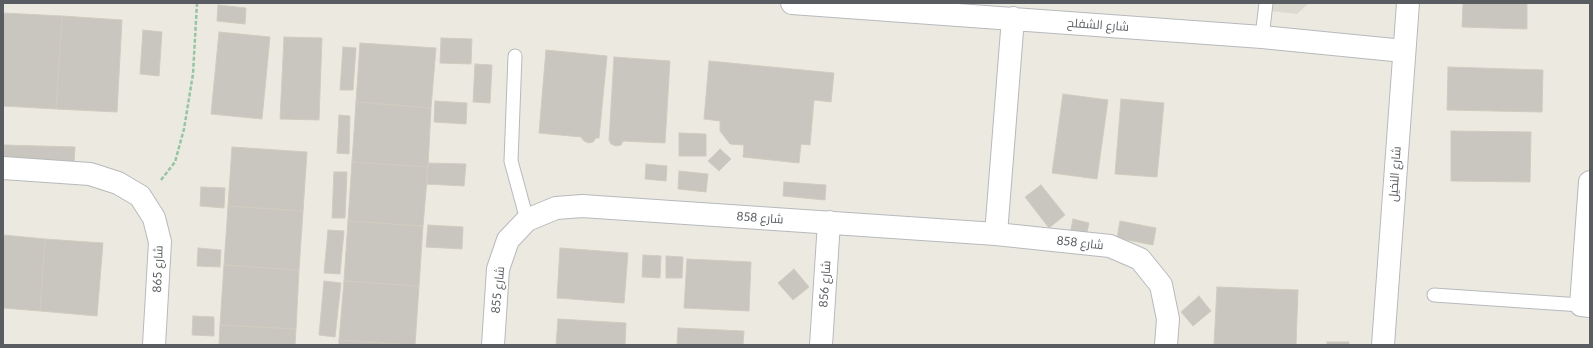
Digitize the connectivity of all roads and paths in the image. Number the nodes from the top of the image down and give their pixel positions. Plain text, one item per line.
1 (197, 3) edge
2 (792, 3) edge
3 (1266, 3) edge
4 (1408, 3) edge
5 (1013, 18) junction
6 (1262, 37) junction
7 (1404, 51) junction
8 (515, 56) dead end
9 (3, 168) edge
10 (1590, 182) edge
11 (140, 196) junction
12 (527, 220) junction
13 (829, 222) junction
14 (996, 234) junction
15 (1434, 295) dead end
16 (1586, 305) edge
17 (154, 345) edge
18 (493, 345) edge
19 (821, 345) edge
20 (1166, 345) edge
21 (1383, 345) edge

1 - 11 path
2 - 5 street, شارع الشفلح
3 - 6 lane
4 - 7 street, شارع النخيل
5 - 6 street, شارع الشفلح
5 - 14 street
6 - 7 street, شارع الشفلح
7 - 21 street, شارع النخيل
8 - 12 lane
9 - 11 street, شارع 865
10 - 16 street
11 - 17 street, شارع 865
12 - 13 street, شارع 858
12 - 18 street, شارع 855
13 - 14 street, شارع 858
13 - 19 street, شارع 856
14 - 20 street, شارع 858
15 - 16 lane

